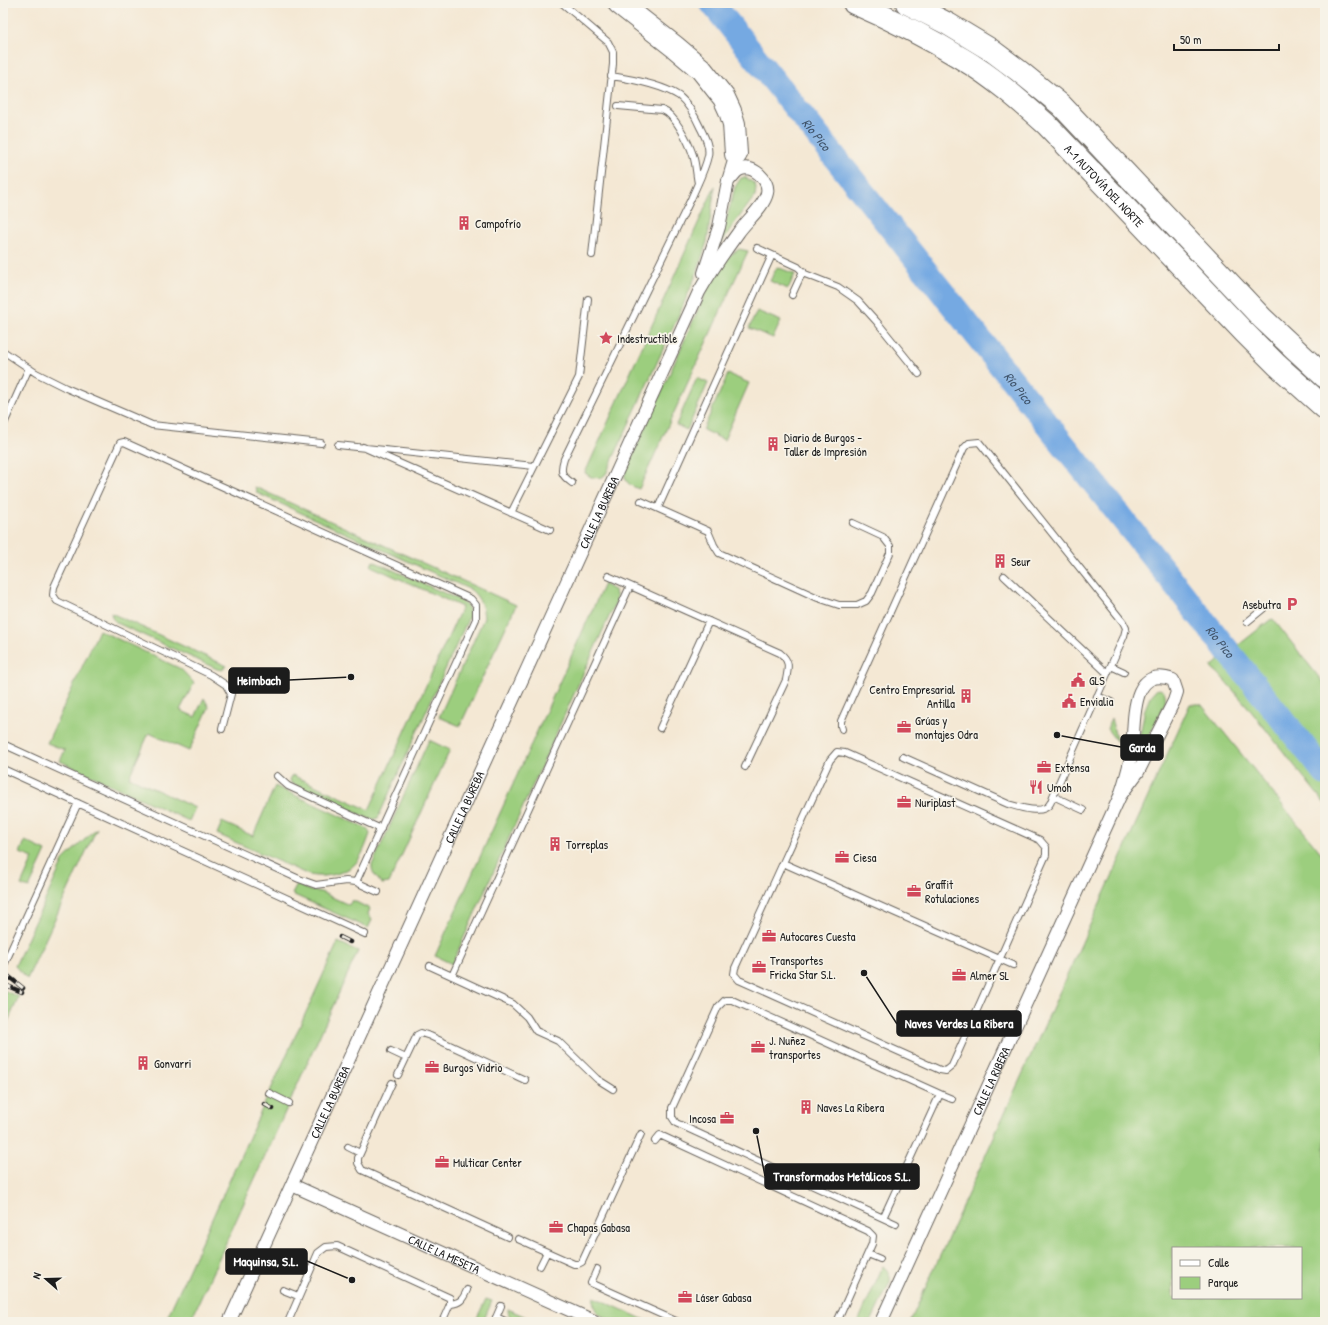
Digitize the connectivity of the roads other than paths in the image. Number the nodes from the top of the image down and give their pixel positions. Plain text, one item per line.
1 (562, 3) edge
2 (619, 3) edge
3 (854, 3) edge
4 (908, 3) edge
5 (611, 76) junction
6 (618, 106) dead end
7 (736, 154) joint
8 (728, 181) junction
9 (698, 183) junction
10 (757, 248) dead end
11 (592, 255) dead end
12 (772, 255) junction
13 (803, 271) junction
14 (699, 292) junction
15 (792, 295) dead end
16 (588, 299) dead end
17 (3, 351) edge
18 (29, 368) junction
19 (919, 374) dead end
20 (1325, 378) edge
21 (1325, 408) edge
22 (3, 426) edge
23 (321, 443) dead end
24 (338, 445) dead end
25 (363, 448) junction
26 (534, 466) junction
27 (572, 483) dead end
28 (641, 501) dead end
29 (658, 508) junction
30 (511, 513) junction
31 (853, 523) dead end
32 (550, 530) dead end
33 (608, 576) dead end
34 (1004, 576) dead end
35 (630, 586) junction
36 (1263, 609) dead end
37 (709, 622) junction
38 (1246, 622) dead end
39 (1110, 666) junction
40 (1124, 672) dead end
41 (1107, 673) junction
42 (1097, 696) junction
43 (1111, 702) dead end
44 (660, 728) dead end
45 (222, 729) dead end
46 (842, 729) dead end
47 (3, 744) edge
48 (903, 757) dead end
49 (745, 767) dead end
50 (3, 768) edge
51 (276, 776) dead end
52 (1053, 796) junction
53 (1120, 796) junction
54 (78, 803) junction
55 (1083, 810) dead end
56 (381, 829) junction
57 (783, 863) junction
58 (356, 882) junction
59 (378, 892) dead end
60 (365, 934) dead end
61 (1000, 959) junction
62 (5, 963) dead end
63 (1013, 965) dead end
64 (430, 966) dead end
65 (452, 976) junction
66 (391, 1051) dead end
67 (406, 1058) junction
68 (398, 1075) dead end
69 (525, 1080) dead end
70 (392, 1083) dead end
71 (613, 1089) dead end
72 (269, 1093) dead end
73 (940, 1094) junction
74 (952, 1099) dead end
75 (289, 1102) dead end
76 (641, 1134) dead end
77 (655, 1141) dead end
78 (348, 1147) dead end
79 (360, 1153) junction
80 (292, 1185) junction
81 (883, 1218) junction
82 (896, 1224) dead end
83 (508, 1237) dead end
84 (518, 1239) dead end
85 (547, 1252) junction
86 (868, 1254) junction
87 (880, 1259) dead end
88 (540, 1266) dead end
89 (597, 1269) dead end
90 (283, 1290) dead end
91 (467, 1290) dead end
92 (298, 1296) junction
93 (450, 1304) junction
94 (502, 1306) dead end
95 (495, 1320) edge
96 (230, 1322) edge
97 (288, 1322) edge
98 (442, 1322) edge
99 (507, 1322) edge
100 (596, 1322) edge
101 (678, 1322) edge
102 (837, 1322) edge
103 (881, 1322) edge

1 - 5 lane
2 - 7 highway
3 - 21 highway, A-1 AUTOVÍA DEL NORTE
4 - 20 highway, A-1 AUTOVÍA DEL NORTE
5 - 9 lane
5 - 11 lane
6 - 9 lane
7 - 8 street, CALLE LA BUREBA
8 - 14 street, CALLE LA BUREBA
8 - 14 street, CALLE LA BUREBA
9 - 27 lane
10 - 12 lane
12 - 13 lane
12 - 29 lane
13 - 15 lane
13 - 19 lane
14 - 80 street, CALLE LA BUREBA
16 - 26 lane
17 - 18 lane
18 - 22 lane
18 - 23 lane
24 - 25 lane
25 - 26 lane
25 - 30 lane
26 - 30 lane
28 - 29 lane
29 - 31 lane
30 - 32 lane
33 - 35 lane
34 - 41 lane
35 - 37 lane
35 - 65 lane
36 - 38 lane
37 - 44 lane
37 - 49 lane
39 - 40 lane
39 - 41 lane
39 - 46 lane
41 - 42 lane
42 - 43 lane
42 - 52 lane
45 - 56 lane
47 - 58 lane
48 - 52 lane
50 - 54 lane
51 - 56 lane
52 - 55 lane
53 - 53 street, CALLE LA RIBERA
53 - 103 street, CALLE LA RIBERA
54 - 60 lane
54 - 62 lane
56 - 58 lane
57 - 61 lane
57 - 61 lane
57 - 61 lane
58 - 59 lane
61 - 63 lane
64 - 65 lane
65 - 71 lane
66 - 67 lane
67 - 68 lane
67 - 69 lane
70 - 79 lane
72 - 75 lane
73 - 74 lane
73 - 81 lane
73 - 81 lane
76 - 85 lane
77 - 86 lane
78 - 79 lane
79 - 83 lane
80 - 96 street, CALLE LA BUREBA
80 - 100 street, CALLE LA MESETA
81 - 82 lane
84 - 85 lane
85 - 88 lane
86 - 87 lane
86 - 102 lane
89 - 101 lane
90 - 92 lane
91 - 93 lane
92 - 93 lane
92 - 97 lane
93 - 98 lane
94 - 95 lane
95 - 99 lane

